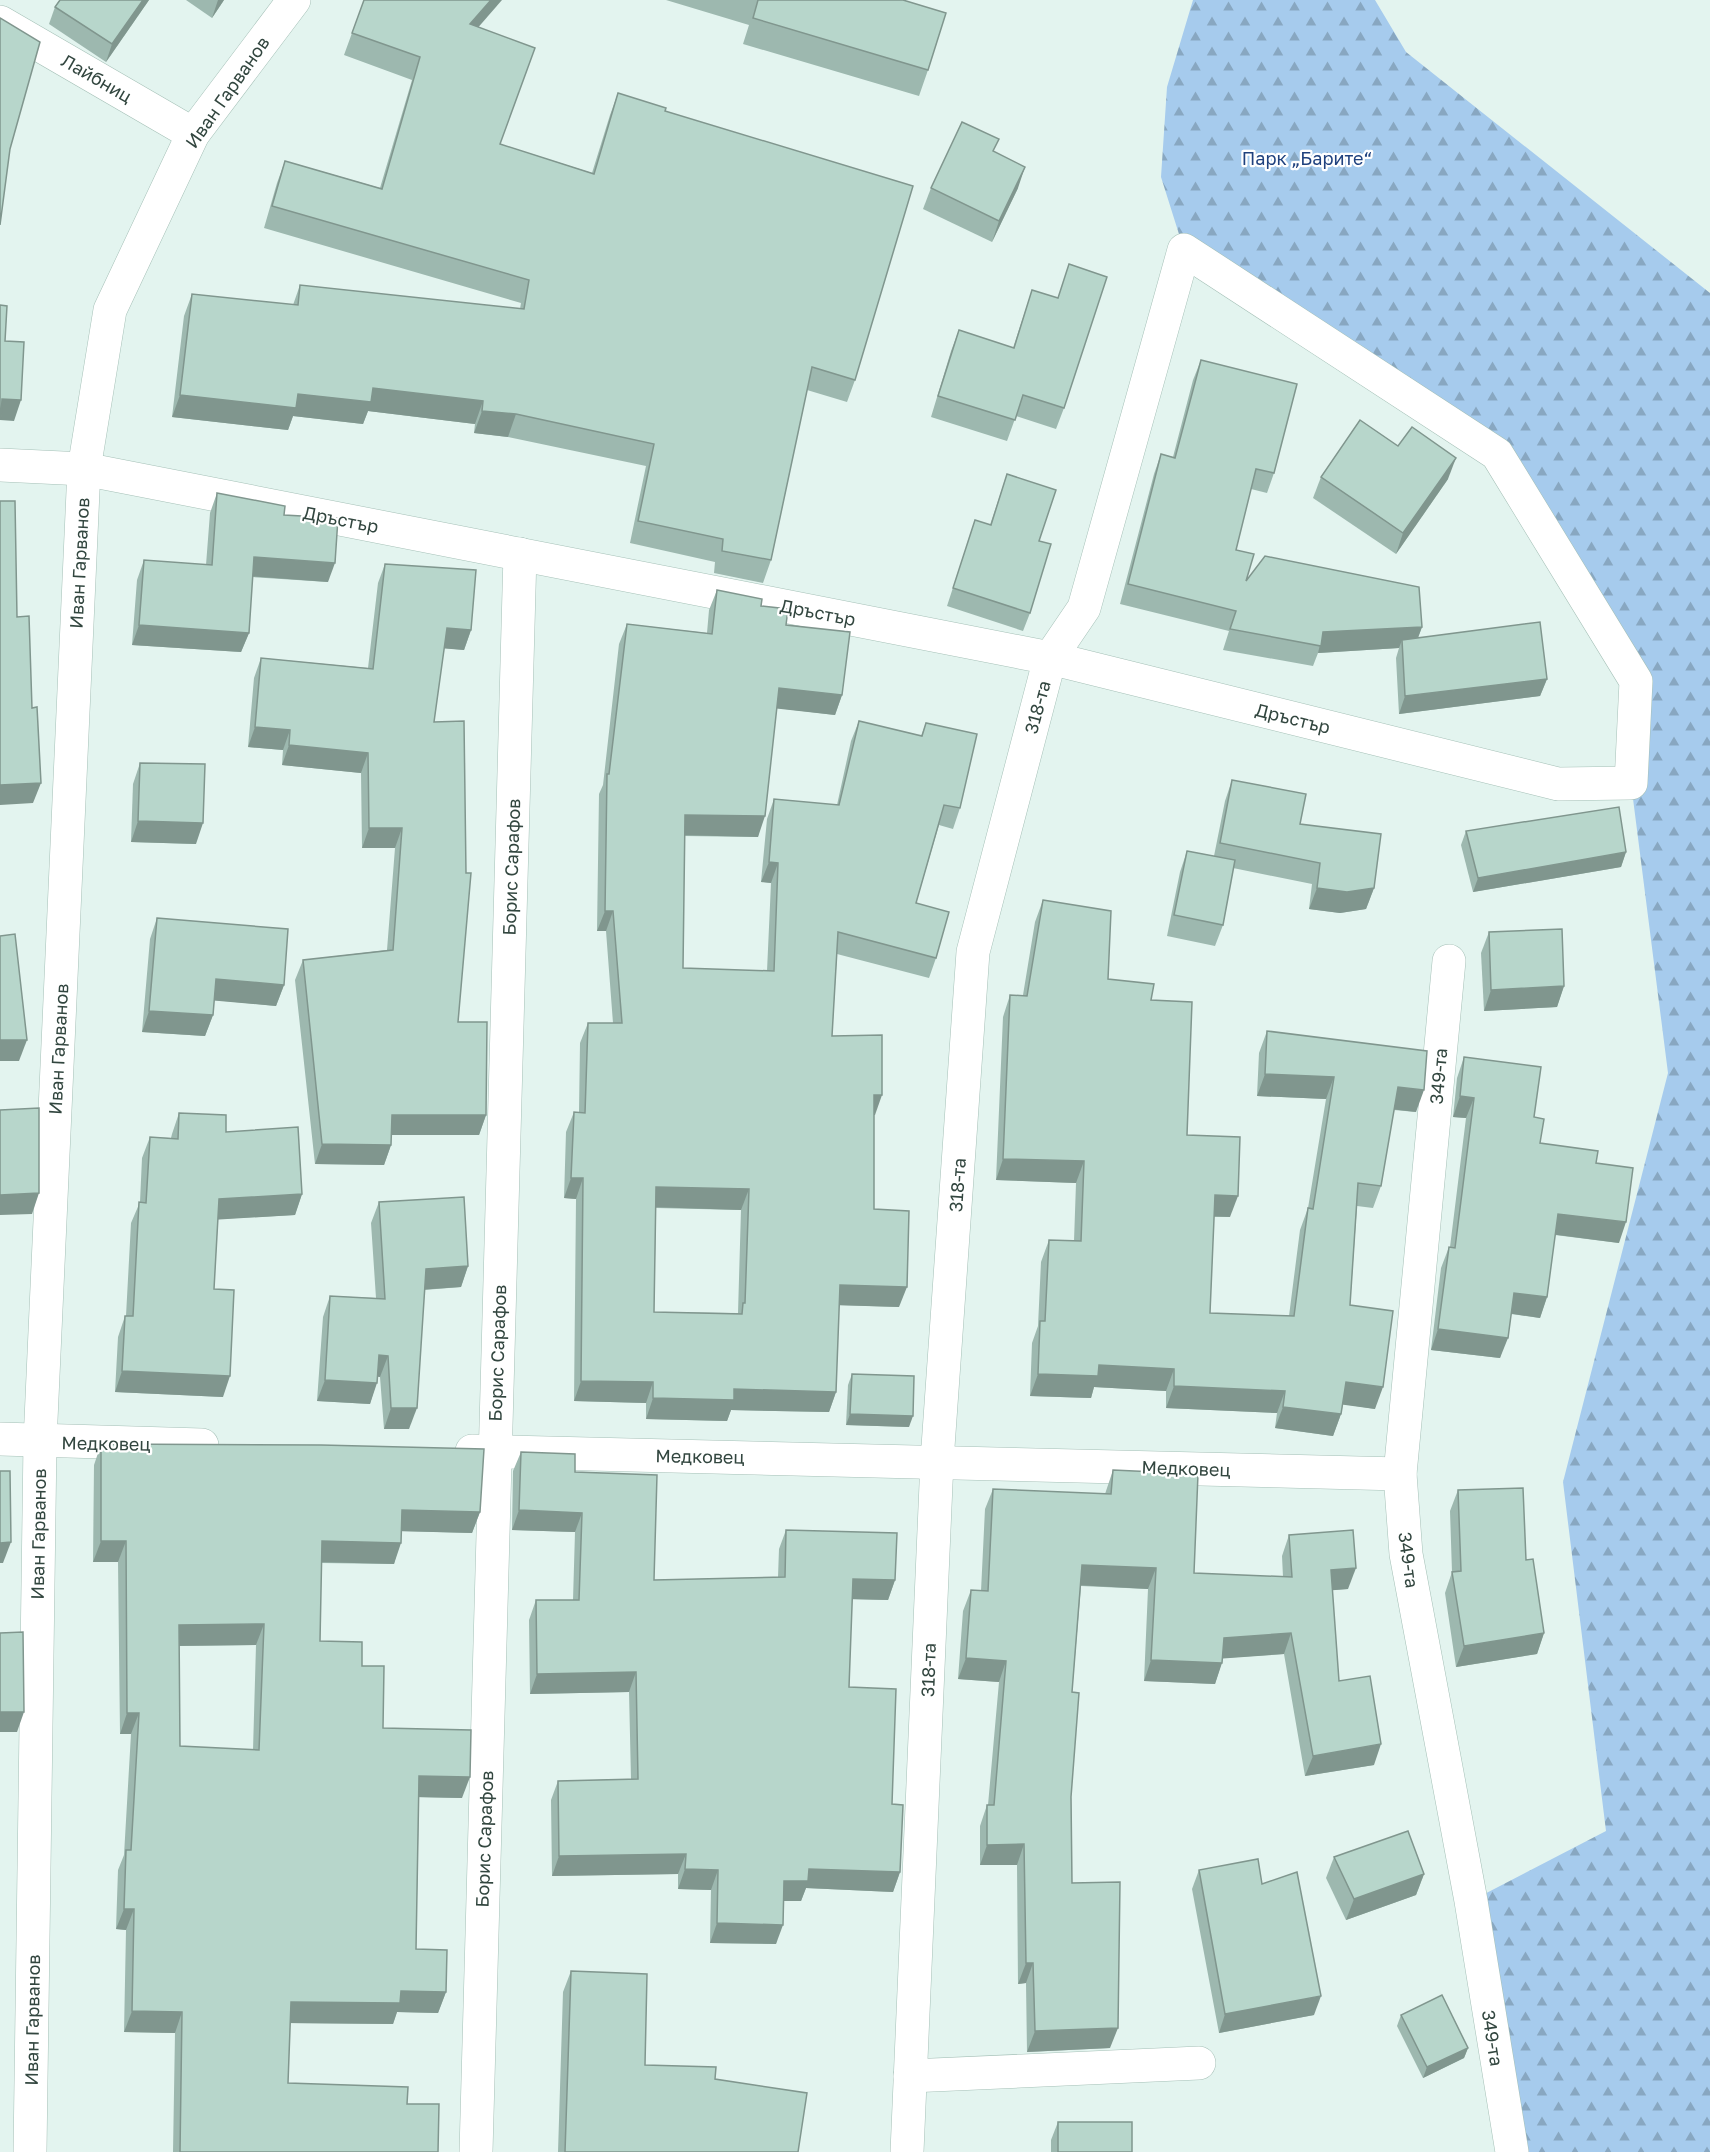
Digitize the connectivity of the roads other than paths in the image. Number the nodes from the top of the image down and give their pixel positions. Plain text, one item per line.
1 (294, 0) edge
2 (0, 22) edge
3 (193, 134) junction
4 (0, 465) edge
5 (84, 469) junction
6 (520, 554) junction
7 (1050, 657) junction
8 (1631, 783) joint
9 (1449, 961) dead end
10 (0, 1439) edge
11 (40, 1442) junction
12 (231, 1446) edge
13 (447, 1451) edge
14 (494, 1452) junction
15 (937, 1461) junction
16 (1400, 1474) junction
17 (1200, 2063) dead end
18 (910, 2076) junction
19 (30, 2152) edge
20 (476, 2152) edge
21 (907, 2152) edge
22 (1512, 2152) edge

1 - 3 street, Иван Гарванов
2 - 3 street, Лайбниц
3 - 5 street, Иван Гарванов
4 - 5 street, Дръстър
5 - 6 street, Дръстър
5 - 11 street, Иван Гарванов
6 - 7 street, Дръстър
6 - 14 street, Борис Сарафов
7 - 8 street, Дръстър
7 - 8 street, 318-та
7 - 15 street, 318-та
9 - 16 street, 349-та
10 - 11 street, Медковец
11 - 12 street, Медковец
11 - 19 street, Иван Гарванов
13 - 14 street, Медковец
14 - 15 street, Медковец
14 - 20 street, Борис Сарафов
15 - 16 street, Медковец
15 - 18 street, 318-та
16 - 22 street, 349-та
17 - 18 street
18 - 21 street, 318-та

